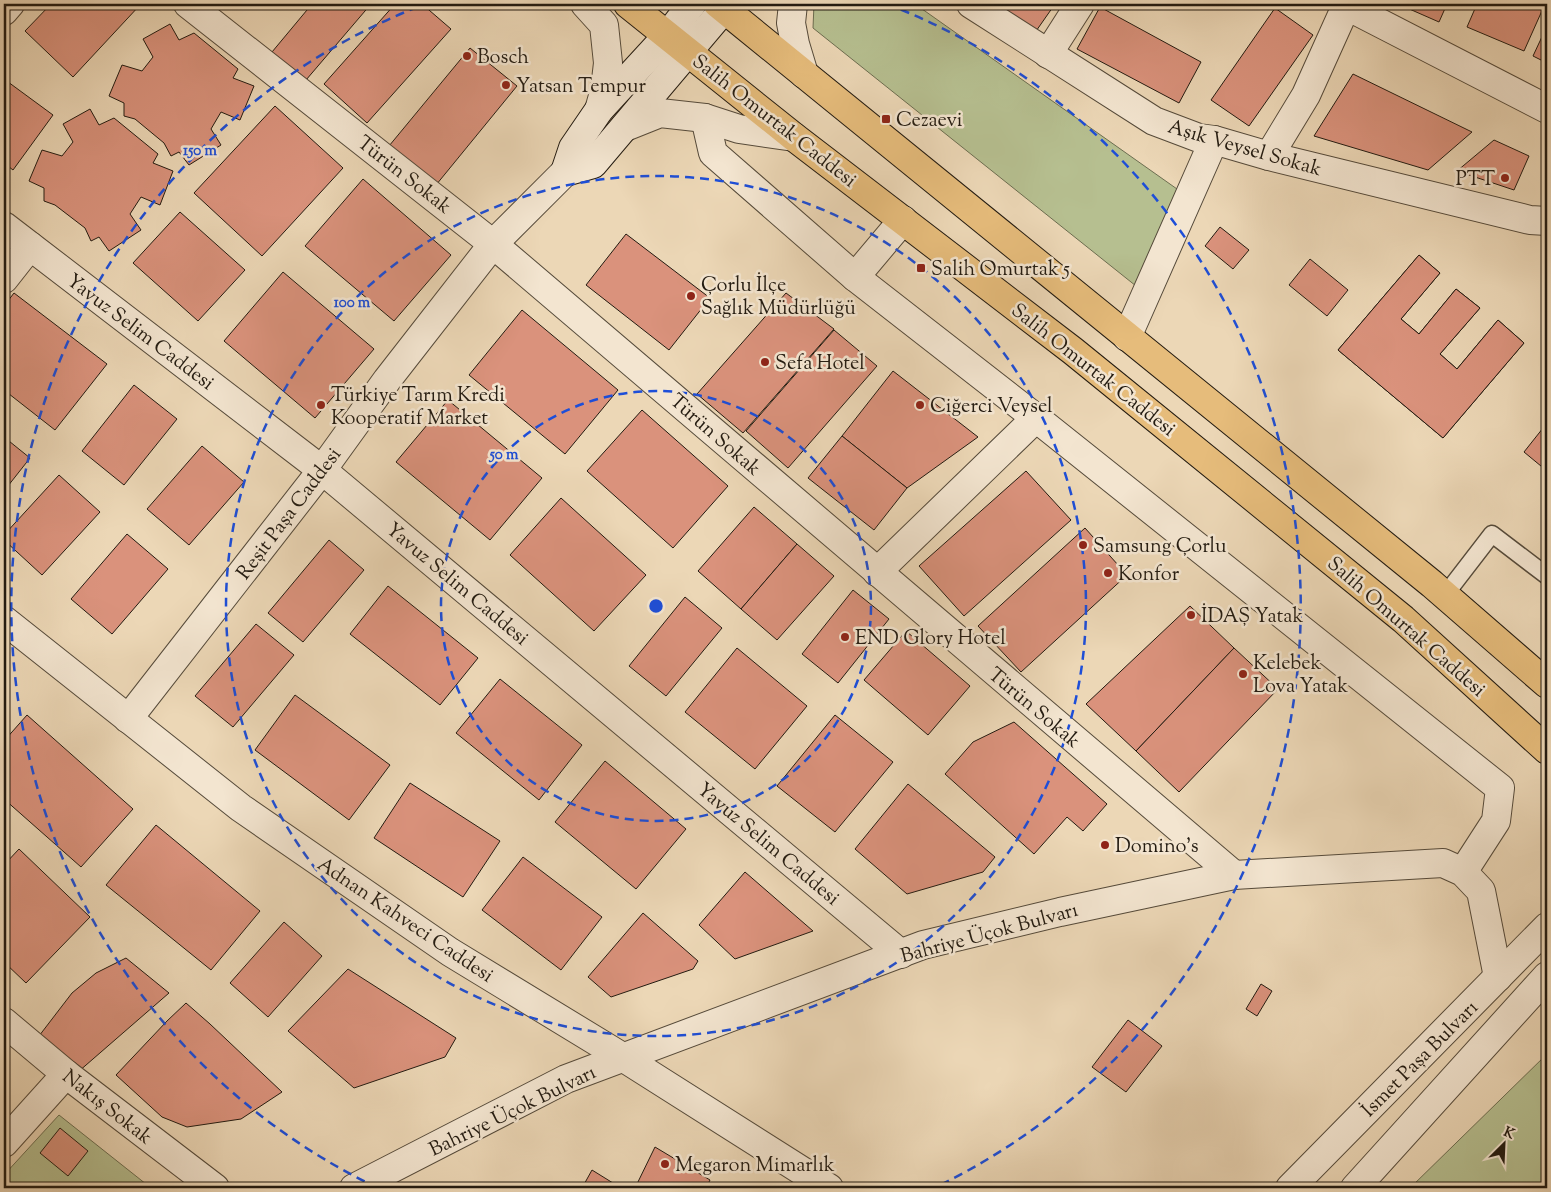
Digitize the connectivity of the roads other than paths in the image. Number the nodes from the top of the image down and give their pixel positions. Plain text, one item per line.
1 (10, 4) edge
2 (188, 4) edge
3 (585, 4) edge
4 (628, 4) edge
5 (692, 4) edge
6 (793, 4) edge
7 (972, 4) edge
8 (1080, 4) edge
9 (1345, 4) edge
10 (724, 5) edge
11 (4, 10) edge
12 (678, 43) junction
13 (1048, 54) junction
14 (804, 74) junction
15 (1547, 109) edge
16 (599, 110) junction
17 (705, 118) junction
18 (624, 127) junction
19 (794, 137) junction
20 (1214, 140) junction
21 (1269, 156) junction
22 (565, 172) junction
23 (903, 220) junction
24 (1541, 225) edge
25 (4, 226) edge
26 (493, 244) junction
27 (30, 246) junction
28 (855, 277) junction
29 (4, 279) edge
30 (1127, 337) junction
31 (1036, 418) junction
32 (322, 470) junction
33 (877, 572) junction
34 (1547, 576) edge
35 (1444, 595) junction
36 (4, 620) edge
37 (1547, 684) edge
38 (128, 720) junction
39 (1547, 750) edge
40 (1463, 872) junction
41 (1234, 876) junction
42 (1547, 927) edge
43 (901, 954) junction
44 (1547, 976) edge
45 (1498, 977) junction
46 (4, 1022) edge
47 (624, 1058) junction
48 (66, 1074) junction
49 (4, 1143) edge
50 (215, 1188) edge
51 (354, 1188) edge
52 (829, 1188) edge
53 (1290, 1188) edge
54 (1354, 1188) edge

1 - 11 street
2 - 26 street, Türün Sokak
3 - 16 street
4 - 12 main road, Salih Omurtak Caddesi
5 - 12 street
6 - 14 street
7 - 13 street, Aşık Veysel Sokak
8 - 13 street
9 - 15 street
9 - 21 street
10 - 12 street
10 - 14 main road
12 - 16 street
12 - 18 street
12 - 19 main road, Salih Omurtak Caddesi
13 - 20 street, Aşık Veysel Sokak
14 - 30 main road
16 - 22 street
17 - 18 street
17 - 19 street
17 - 28 street
18 - 22 street
19 - 23 main road, Salih Omurtak Caddesi
20 - 21 street, Aşık Veysel Sokak
20 - 30 street
21 - 24 street, Aşık Veysel Sokak
22 - 26 street, Reşit Paşa Caddesi
23 - 28 street
23 - 39 main road, Salih Omurtak Caddesi
25 - 27 street, Yavuz Selim Caddesi
26 - 32 street, Reşit Paşa Caddesi
26 - 33 street, Türün Sokak
27 - 29 street
27 - 32 street, Yavuz Selim Caddesi
28 - 31 street
30 - 35 main road
31 - 33 street
31 - 40 street
32 - 38 street, Reşit Paşa Caddesi
32 - 43 street, Yavuz Selim Caddesi
33 - 41 street, Türün Sokak
34 - 35 lane
35 - 37 main road
36 - 38 street, Adnan Kahveci Caddesi
38 - 47 street, Adnan Kahveci Caddesi
40 - 41 street, Bahriye Üçok Bulvarı
40 - 45 street, Bahriye Üçok Bulvarı
41 - 43 street, Bahriye Üçok Bulvarı
42 - 45 street, İsmet Paşa Bulvarı
43 - 47 street, Bahriye Üçok Bulvarı
44 - 54 street, İsmet Paşa Bulvarı
45 - 53 street, İsmet Paşa Bulvarı
46 - 48 street, Nakış Sokak
47 - 51 street, Bahriye Üçok Bulvarı
47 - 52 street, Adnan Kahveci Caddesi
48 - 49 street
48 - 50 street, Nakış Sokak

